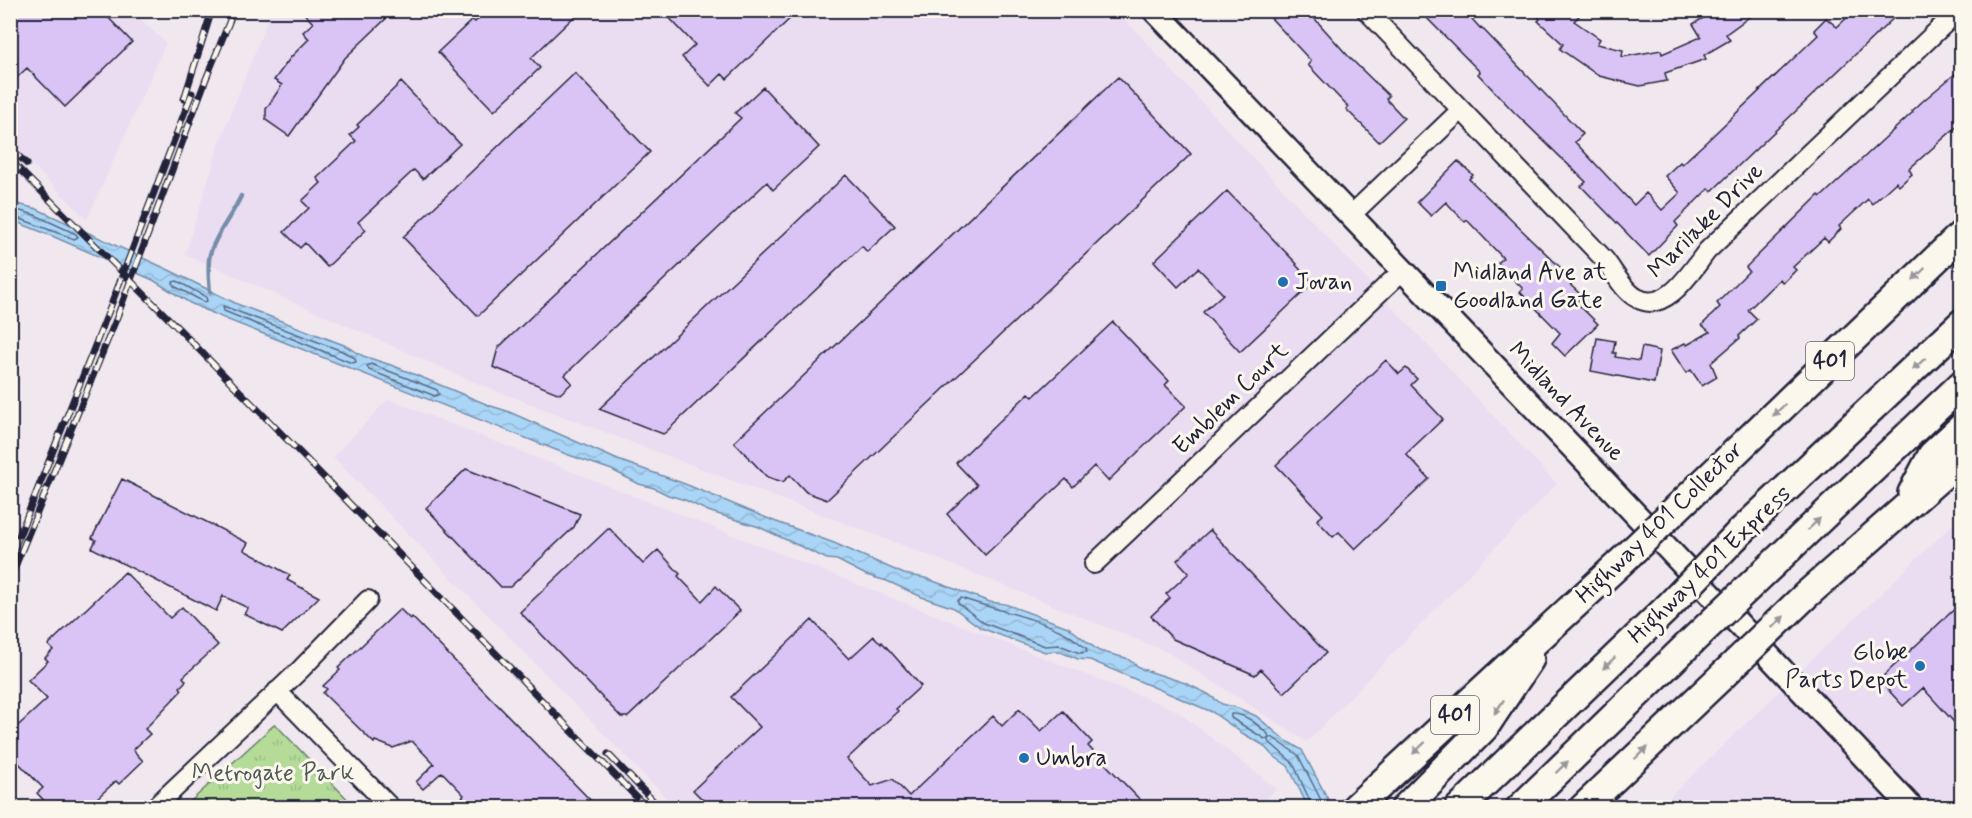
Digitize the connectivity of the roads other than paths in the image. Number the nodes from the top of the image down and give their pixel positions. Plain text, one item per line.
1 (1154, 10) edge
2 (1366, 10) edge
3 (1959, 10) edge
4 (1461, 110) junction
5 (1350, 216) junction
6 (1962, 234) edge
7 (1403, 270) junction
8 (1962, 324) edge
9 (1962, 384) edge
10 (1962, 427) edge
11 (1962, 458) edge
12 (1905, 507) junction
13 (1094, 564) dead end
14 (368, 600) dead end
15 (1554, 623) junction
16 (277, 691) junction
17 (154, 807) edge
18 (392, 807) edge
19 (1355, 807) edge
20 (1405, 807) edge
21 (1459, 807) edge
22 (1520, 807) edge
23 (1583, 807) edge
24 (1912, 807) edge

1 - 5 main road, Midland Avenue
2 - 4 street, Marilake Drive
3 - 4 street, Marilake Drive
4 - 5 street
5 - 7 main road, Midland Avenue
6 -> 15 highway, Highway 401 Collector / 401, bridge
7 - 13 street, Emblem Court
7 - 24 main road, Midland Avenue
8 -> 21 highway, Highway 401 Express / 401, bridge
22 -> 9 highway, Highway 401 Express, bridge
10 - 12 highway
11 - 12 highway
23 -> 12 highway, bridge
14 - 16 street
15 -> 19 highway, Highway 401 Collector / 401
15 -> 20 highway
16 - 17 street
16 - 18 street

